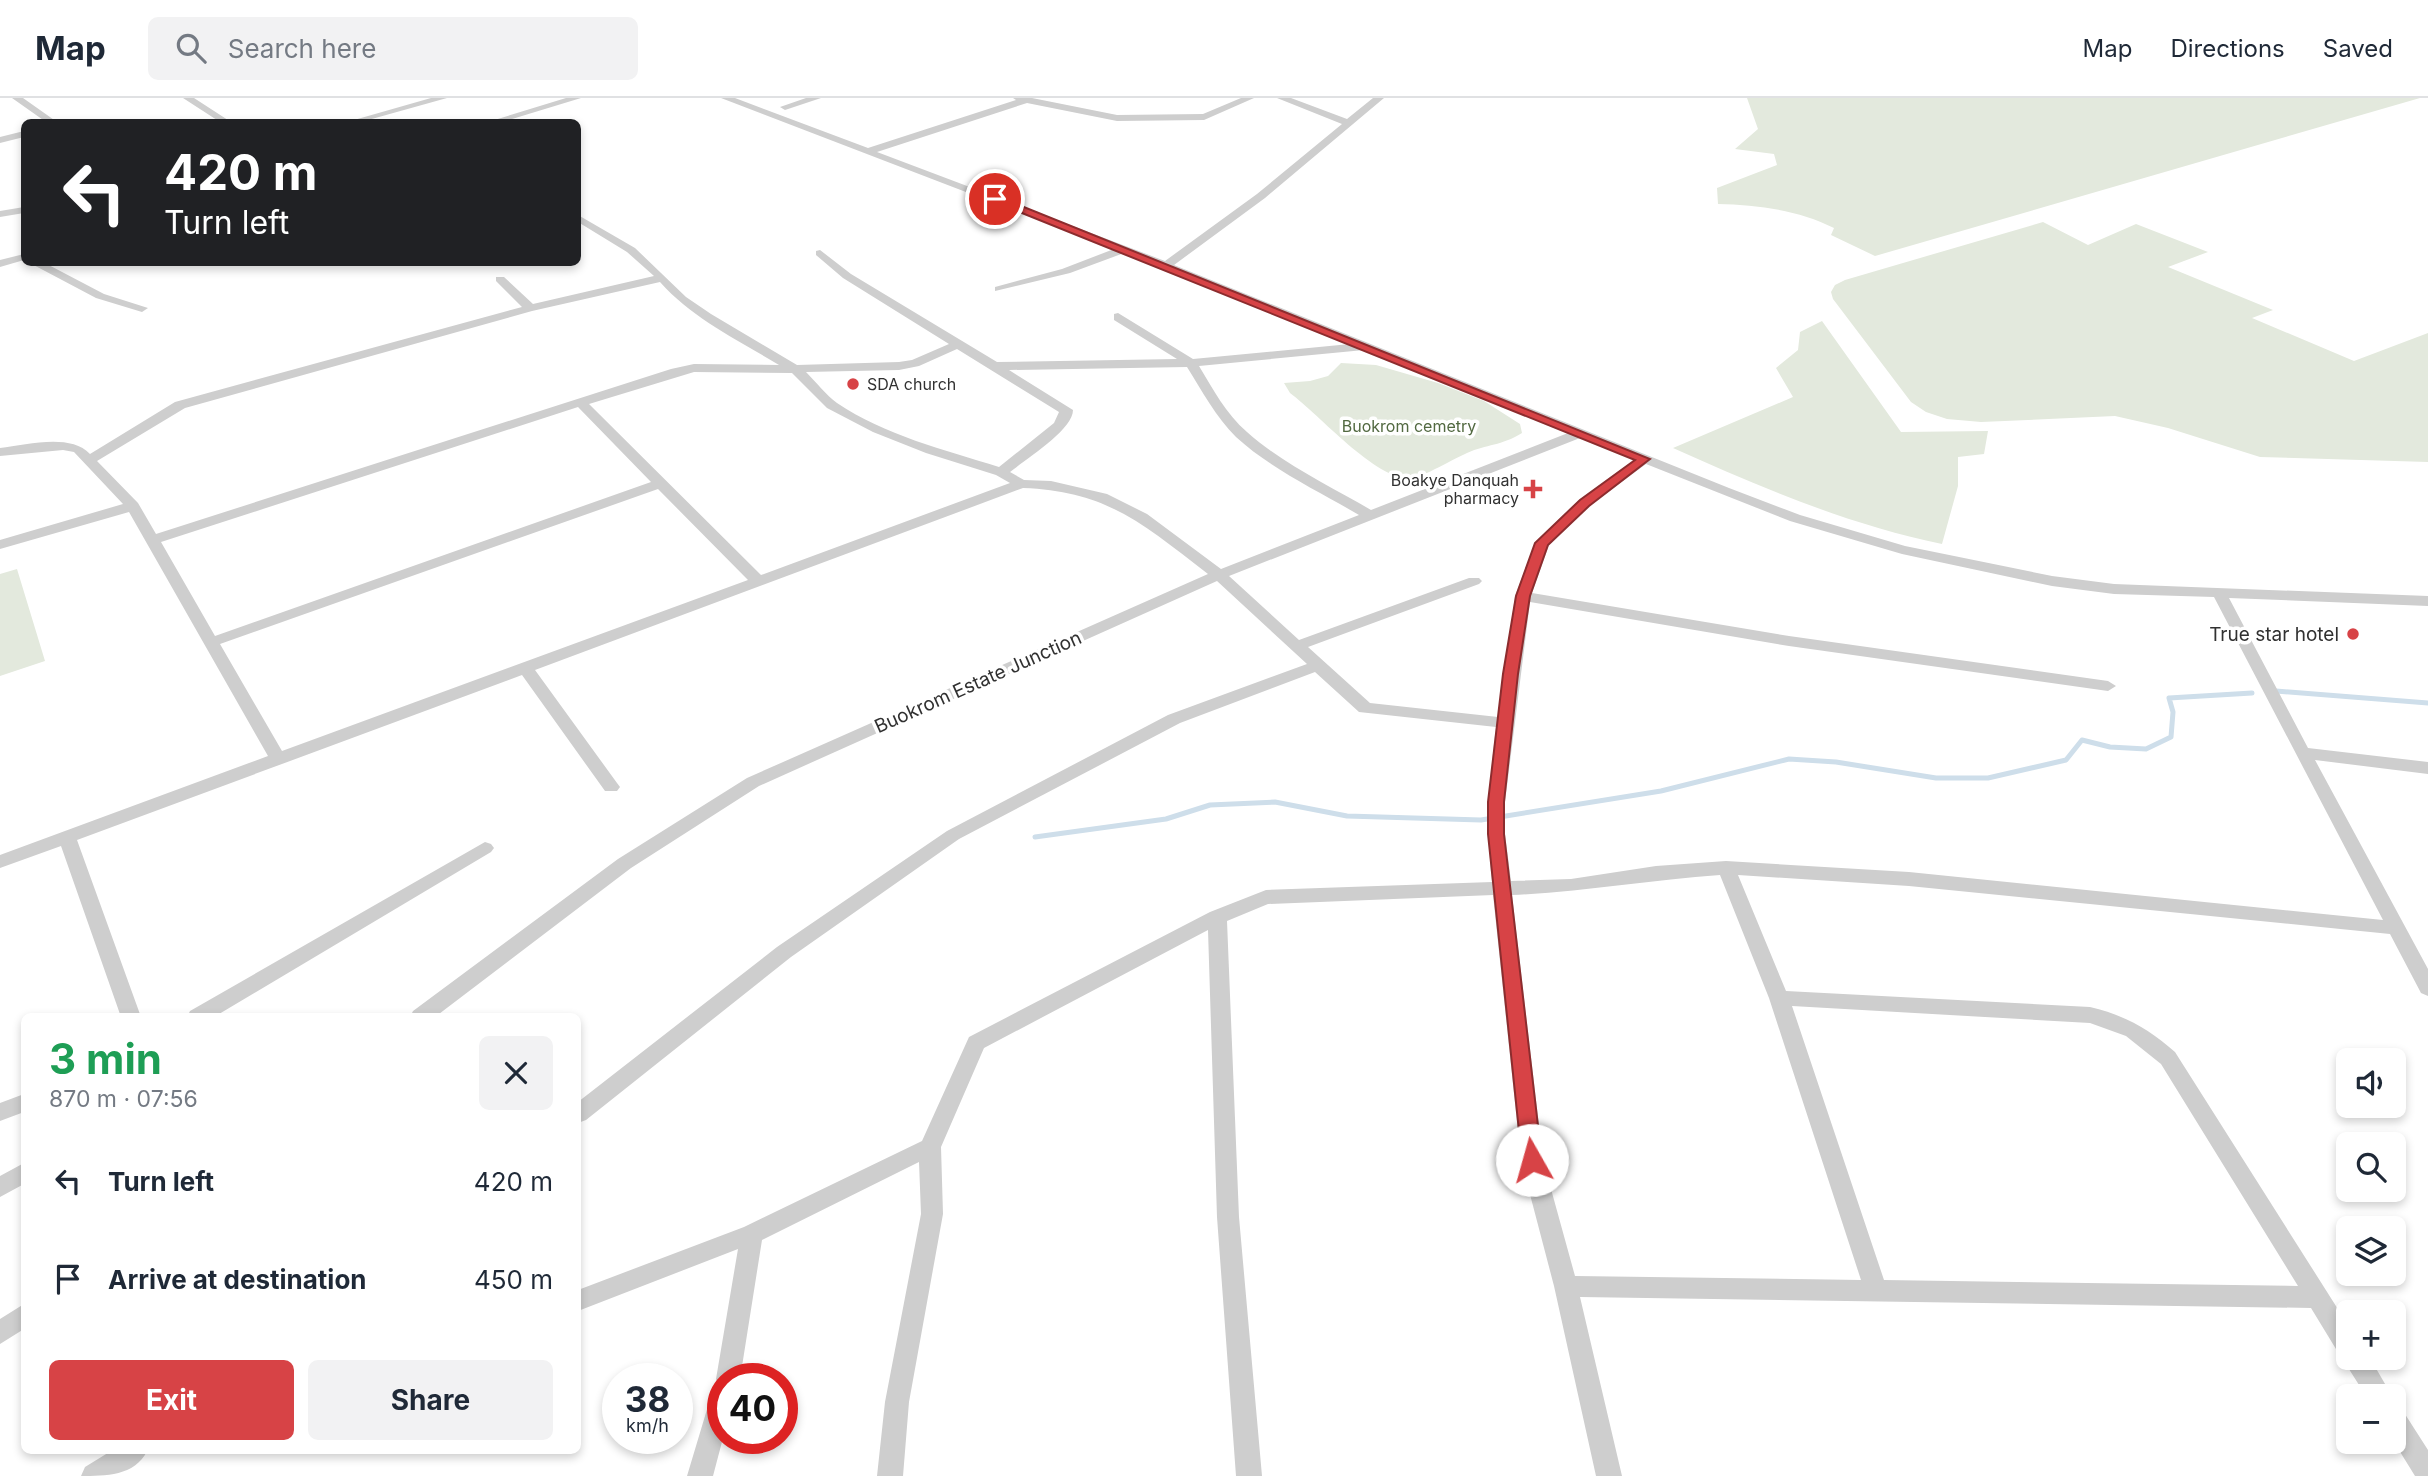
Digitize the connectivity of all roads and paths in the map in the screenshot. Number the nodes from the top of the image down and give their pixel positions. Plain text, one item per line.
1 (17, 98) edge
2 (188, 98) edge
3 (442, 98) edge
4 (816, 98) edge
5 (1249, 98) edge
6 (1282, 98) edge
7 (1379, 98) edge
8 (567, 99) edge
9 (733, 99) edge
10 (1021, 99) edge
11 (773, 103) dead end
12 (785, 107) junction
13 (48, 119) edge
14 (221, 119) edge
15 (363, 119) edge
16 (503, 119) edge
17 (791, 122) junction
18 (1348, 122) junction
19 (21, 135) edge
20 (0, 140) edge
21 (870, 151) junction
22 (21, 210) edge
23 (0, 214) edge
24 (581, 220) edge
25 (593, 228) junction
26 (581, 229) edge
27 (1124, 248) junction
28 (820, 253) dead end
29 (21, 258) edge
30 (0, 264) edge
31 (41, 266) edge
32 (1166, 266) junction
33 (663, 278) junction
34 (500, 279) dead end
35 (999, 289) dead end
36 (530, 308) junction
37 (142, 309) dead end
38 (1118, 317) dead end
39 (958, 344) junction
40 (1365, 347) junction
41 (1191, 363) junction
42 (994, 366) junction
43 (795, 369) junction
44 (579, 401) junction
45 (1582, 432) junction
46 (0, 452) edge
47 (1644, 459) junction
48 (89, 460) junction
49 (1001, 472) junction
50 (661, 483) junction
51 (1021, 484) junction
52 (133, 506) junction
53 (1369, 515) junction
54 (153, 539) junction
55 (0, 545) edge
56 (1219, 575) junction
57 (759, 582) junction
58 (1474, 582) dead end
59 (2220, 595) junction
60 (1523, 596) junction
61 (2428, 601) edge
62 (212, 642) junction
63 (1297, 646) junction
64 (1318, 665) junction
65 (525, 668) junction
66 (2108, 686) dead end
67 (1505, 723) junction
68 (2304, 753) junction
69 (278, 759) junction
70 (2428, 768) edge
71 (611, 787) dead end
72 (66, 836) junction
73 (485, 848) dead end
74 (0, 862) edge
75 (1726, 868) junction
76 (1501, 890) junction
77 (1217, 917) junction
78 (2397, 928) junction
79 (2428, 988) edge
80 (1779, 998) junction
81 (130, 1013) edge
82 (204, 1013) edge
83 (425, 1013) edge
84 (21, 1104) edge
85 (0, 1112) edge
86 (581, 1112) edge
87 (930, 1147) junction
88 (21, 1174) edge
89 (0, 1188) edge
90 (752, 1234) junction
91 (1566, 1286) junction
92 (1876, 1290) junction
93 (2318, 1297) junction
94 (581, 1299) edge
95 (21, 1317) edge
96 (2336, 1326) edge
97 (0, 1334) edge
98 (730, 1363) edge
99 (2406, 1438) edge
100 (707, 1452) edge
101 (130, 1454) edge
102 (2428, 1474) edge
103 (94, 1476) edge
104 (700, 1476) edge
105 (890, 1476) edge
106 (1250, 1476) edge
107 (1609, 1476) edge

1 - 13 street
2 - 14 street
3 - 15 street
4 - 12 street
5 - 10 street
6 - 18 street
7 - 18 street
8 - 16 street
9 - 17 street
10 - 21 street
11 - 12 street
12 - 17 street
17 - 21 street
18 - 32 street
19 - 20 street
21 - 27 street
22 - 23 street
24 - 25 street
25 - 26 street
25 - 33 street
27 - 32 street
27 - 35 street
28 - 39 street
29 - 30 street
31 - 37 street
32 - 40 street
33 - 36 street
33 - 43 street
34 - 36 street
36 - 48 street
38 - 41 street
39 - 42 street
39 - 43 street
40 - 41 street
40 - 45 street
41 - 42 street
41 - 53 street
42 - 49 street
43 - 44 street
43 - 49 street
44 - 50 street
44 - 54 street
45 - 47 street
45 - 53 street, Buokrom Estate Junction
46 - 48 street
47 - 59 street
47 - 60 street
48 - 52 street
49 - 51 street
50 - 57 street
50 - 62 street
51 - 56 street
51 - 57 street
52 - 54 street
52 - 55 street
53 - 56 street, Buokrom Estate Junction
54 - 62 street
56 - 63 street
56 - 83 street, Buokrom Estate Junction
57 - 65 street
58 - 63 street
59 - 61 street
59 - 68 street
60 - 66 street
60 - 67 street
62 - 69 street
63 - 64 street
64 - 67 street
64 - 86 street
65 - 69 street
65 - 71 street
67 - 76 street
68 - 70 street
68 - 78 street
69 - 72 street
72 - 74 street
72 - 81 street
73 - 82 street
75 - 76 street
75 - 78 street
75 - 80 street
76 - 77 street
76 - 91 street
77 - 87 street
77 - 106 street
78 - 79 street
80 - 92 street
80 - 93 street
84 - 85 street
87 - 90 street
87 - 105 street
88 - 89 street
90 - 94 street
90 - 98 street
91 - 92 street
91 - 107 street
92 - 93 street
93 - 96 street
95 - 97 street
99 - 102 street
100 - 104 street
101 - 103 street

